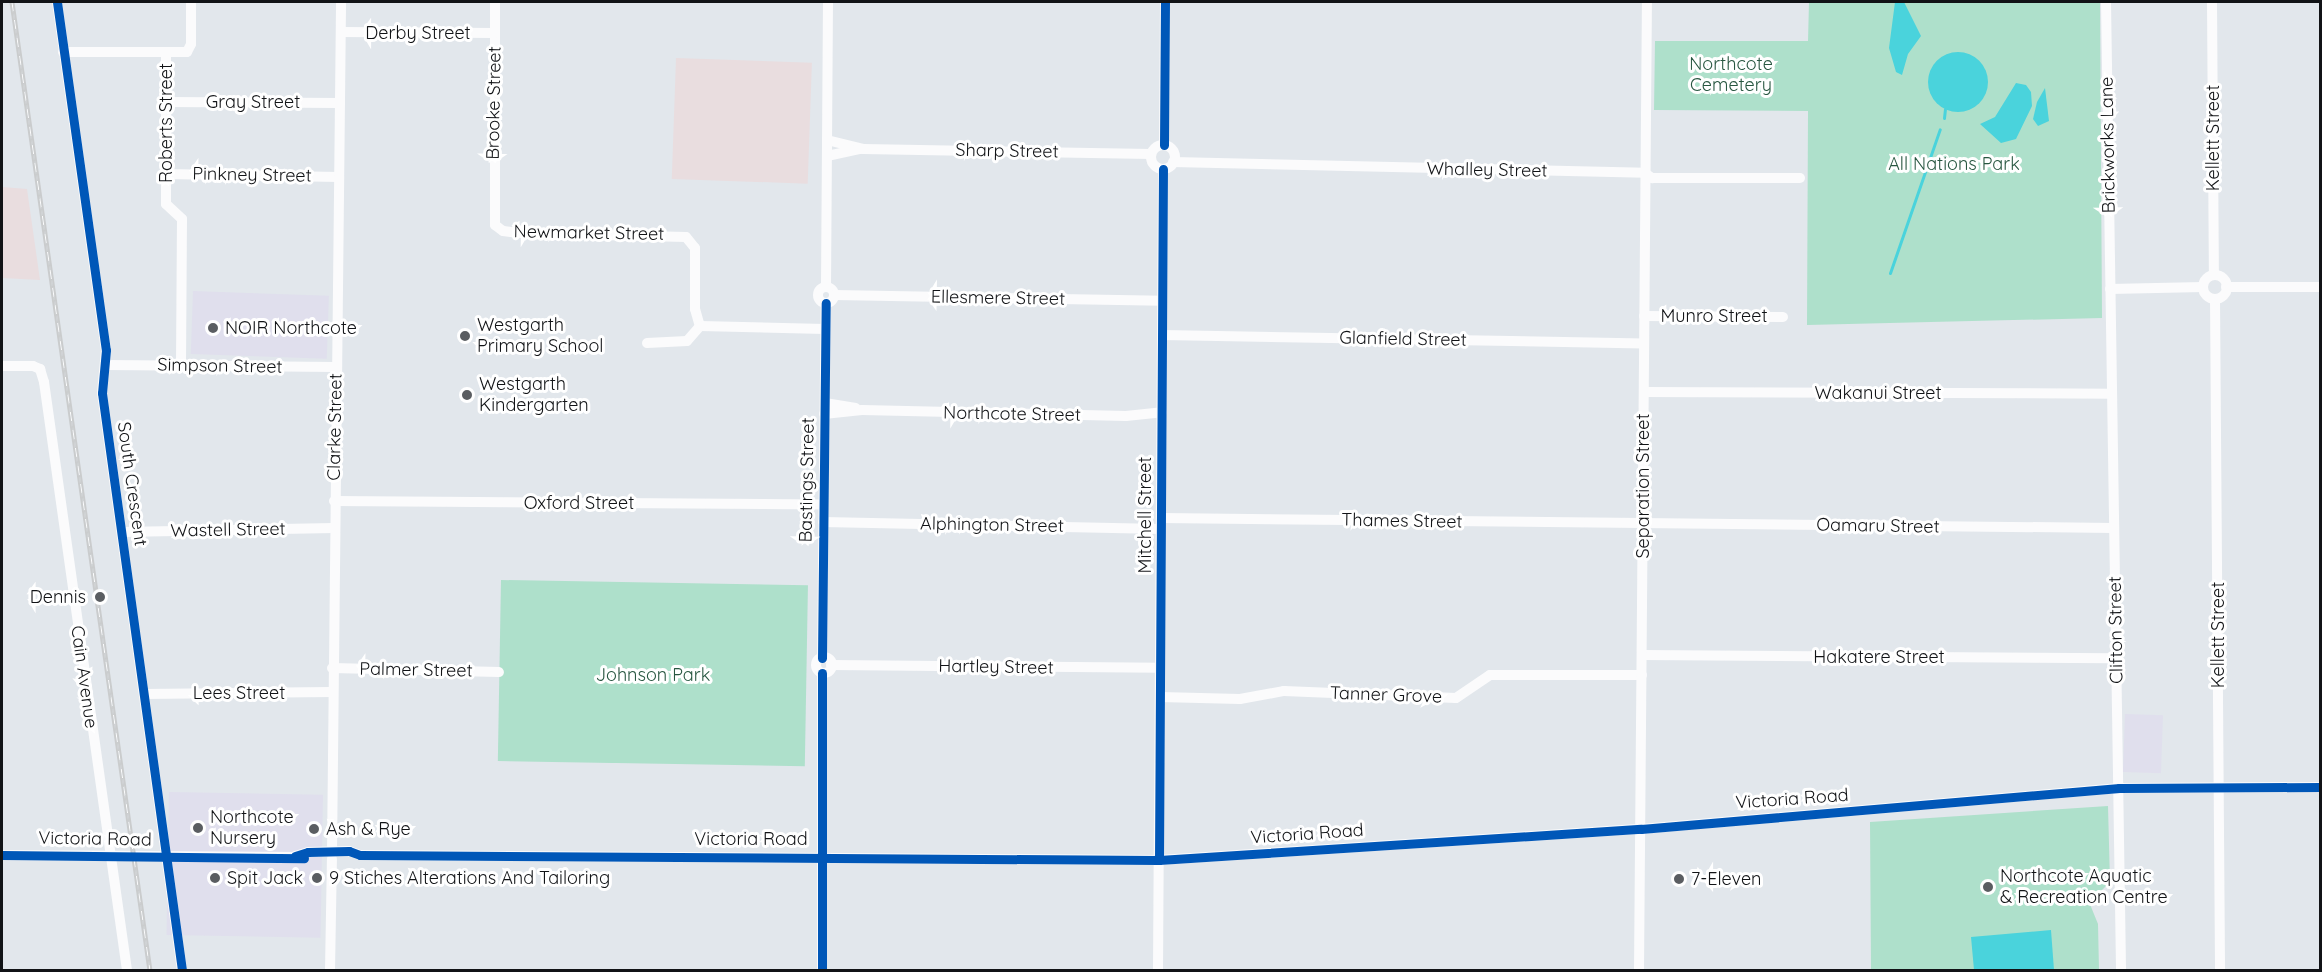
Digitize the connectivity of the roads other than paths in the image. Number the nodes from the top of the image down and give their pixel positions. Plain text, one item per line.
1 (57, 2) edge
2 (190, 2) edge
3 (341, 2) edge
4 (495, 2) edge
5 (828, 2) edge
6 (1165, 2) edge
7 (1647, 2) edge
8 (2106, 2) edge
9 (2212, 2) edge
10 (341, 32) junction
11 (495, 33) junction
12 (63, 52) junction
13 (166, 53) junction
14 (166, 102) junction
15 (340, 103) junction
16 (827, 140) junction
17 (1164, 145) junction
18 (863, 149) junction
19 (1151, 154) junction
20 (827, 156) junction
21 (1173, 162) junction
22 (1164, 169) junction
23 (1646, 173) junction
24 (165, 174) junction
25 (339, 177) junction
26 (1800, 178) dead end
27 (494, 205) joint
28 (2214, 275) junction
29 (2203, 287) junction
30 (2226, 287) junction
31 (2320, 287) edge
32 (2110, 289) junction
33 (828, 295) junction
34 (2215, 299) junction
35 (1162, 301) junction
36 (1644, 316) junction
37 (1783, 317) dead end
38 (700, 326) junction
39 (825, 329) junction
40 (1162, 335) junction
41 (647, 343) dead end
42 (1644, 343) junction
43 (105, 365) junction
44 (2, 366) edge
45 (181, 366) junction
46 (335, 367) junction
47 (1644, 392) junction
48 (2112, 394) junction
49 (824, 408) junction
50 (1162, 412) junction
51 (334, 501) junction
52 (824, 504) junction
53 (1161, 518) junction
54 (823, 522) junction
55 (1643, 524) junction
56 (334, 528) junction
57 (2113, 528) junction
58 (1161, 529) junction
59 (122, 532) junction
60 (1642, 655) junction
61 (822, 658) junction
62 (2116, 658) junction
63 (831, 665) junction
64 (333, 668) junction
65 (1160, 668) junction
66 (499, 672) dead end
67 (822, 673) junction
68 (1642, 675) junction
69 (332, 692) junction
70 (145, 694) junction
71 (1160, 697) junction
72 (2320, 787) edge
73 (2119, 788) junction
74 (2219, 788) junction
75 (1641, 829) junction
76 (2, 855) edge
77 (332, 855) junction
78 (109, 856) junction
79 (822, 856) junction
80 (166, 857) junction
81 (1159, 860) junction
82 (127, 970) edge
83 (182, 970) edge
84 (330, 970) edge
85 (822, 970) edge
86 (1158, 970) edge
87 (1639, 970) edge
88 (2121, 970) edge
89 (2220, 970) edge

1 - 12 street, South Crescent
2 - 13 street, Roberts Street
3 - 10 street, Clarke Street
4 - 11 street, Brooke Street
5 - 16 street, Bastings Street
6 - 17 street
7 - 23 street, Separation Street
8 - 32 street, Brickworks Lane
9 - 28 street, Kellett Street
10 - 11 street, Derby Street
10 - 15 street, Clarke Street
11 - 27 street, Brooke Street
12 - 13 street
12 - 43 street, South Crescent
13 - 14 street, Roberts Street
14 - 15 street, Gray Street
14 - 24 street, Roberts Street
15 - 25 street, Clarke Street
16 - 18 street, Sharp Street
16 - 20 street, Bastings Street
17 - 19 street
17 - 21 street
18 - 19 street, Sharp Street
18 - 20 street, Sharp Street
19 - 22 street
20 - 33 street, Bastings Street
21 - 22 street
21 - 23 street, Whalley Street
22 - 35 street, Mitchell Street
23 - 26 street, Whalley Street
23 - 36 street, Separation Street
24 - 25 street, Pinkney Street
24 - 45 street, Roberts Street
25 - 46 street, Clarke Street
27 - 38 street, Newmarket Street
28 - 29 street
28 - 30 street
29 - 32 street
29 - 34 street
30 - 31 street
30 - 34 street
32 - 48 street, Clifton Street
33 - 35 street, Ellesmere Street
33 - 39 street, Bastings Street
34 - 74 street, Kellett Street
35 - 40 street, Mitchell Street
36 - 37 street, Munro Street
36 - 42 street, Separation Street
38 - 39 street
38 - 41 street
39 - 49 street, Bastings Street
40 - 42 street, Glanfield Street
40 - 50 street, Mitchell Street
42 - 47 street, Separation Street
43 - 45 street, Simpson Street
43 - 59 street, South Crescent
44 - 78 street, Cain Avenue
45 - 46 street, Simpson Street
46 - 51 street, Clarke Street
47 - 48 street, Wakanui Street
47 - 55 street, Separation Street
48 - 57 street, Clifton Street
49 - 50 street, Northcote Street
49 - 52 street, Bastings Street
50 - 53 street, Mitchell Street
51 - 52 street, Oxford Street
51 - 56 street, Clarke Street
52 - 54 street, Bastings Street
53 - 55 street, Thames Street
53 - 58 street, Mitchell Street
54 - 58 street, Alphington Street
54 - 61 street, Bastings Street
55 - 57 street, Oamaru Street
55 - 60 street, Separation Street
56 - 59 street, Wastell Street
56 - 64 street, Clarke Street
57 - 62 street, Clifton Street
58 - 65 street, Mitchell Street
59 - 70 street, South Crescent
60 - 62 street, Hakatere Street
60 - 68 street, Separation Street
61 - 63 street
61 - 67 street, Bastings Street
62 - 73 street, Clifton Street
63 - 65 street, Hartley Street
63 - 67 street
64 - 66 street, Palmer Street
64 - 69 street, Clarke Street
65 - 71 street, Mitchell Street
67 - 79 street
68 - 71 street, Tanner Grove
68 - 75 street, Separation Street
69 - 70 street, Lees Street
69 - 77 street, Clarke Street
70 - 80 street, South Crescent
71 - 81 street, Mitchell Street
72 - 74 street, Victoria Road
73 - 74 street, Victoria Road
73 - 75 street, Victoria Road
73 - 88 street, Clifton Street
74 - 89 street, Kellett Street
75 - 81 street, Victoria Road
75 - 87 street, Separation Street
76 - 78 street, Victoria Road
77 - 79 street, Victoria Road
77 - 80 street, Victoria Road
77 - 84 street, Clarke Street
78 - 80 street, Victoria Road
78 - 82 street, Cain Avenue
79 - 81 street, Victoria Road
79 - 85 street
80 - 83 street, South Crescent
81 - 86 street, Mitchell Street

